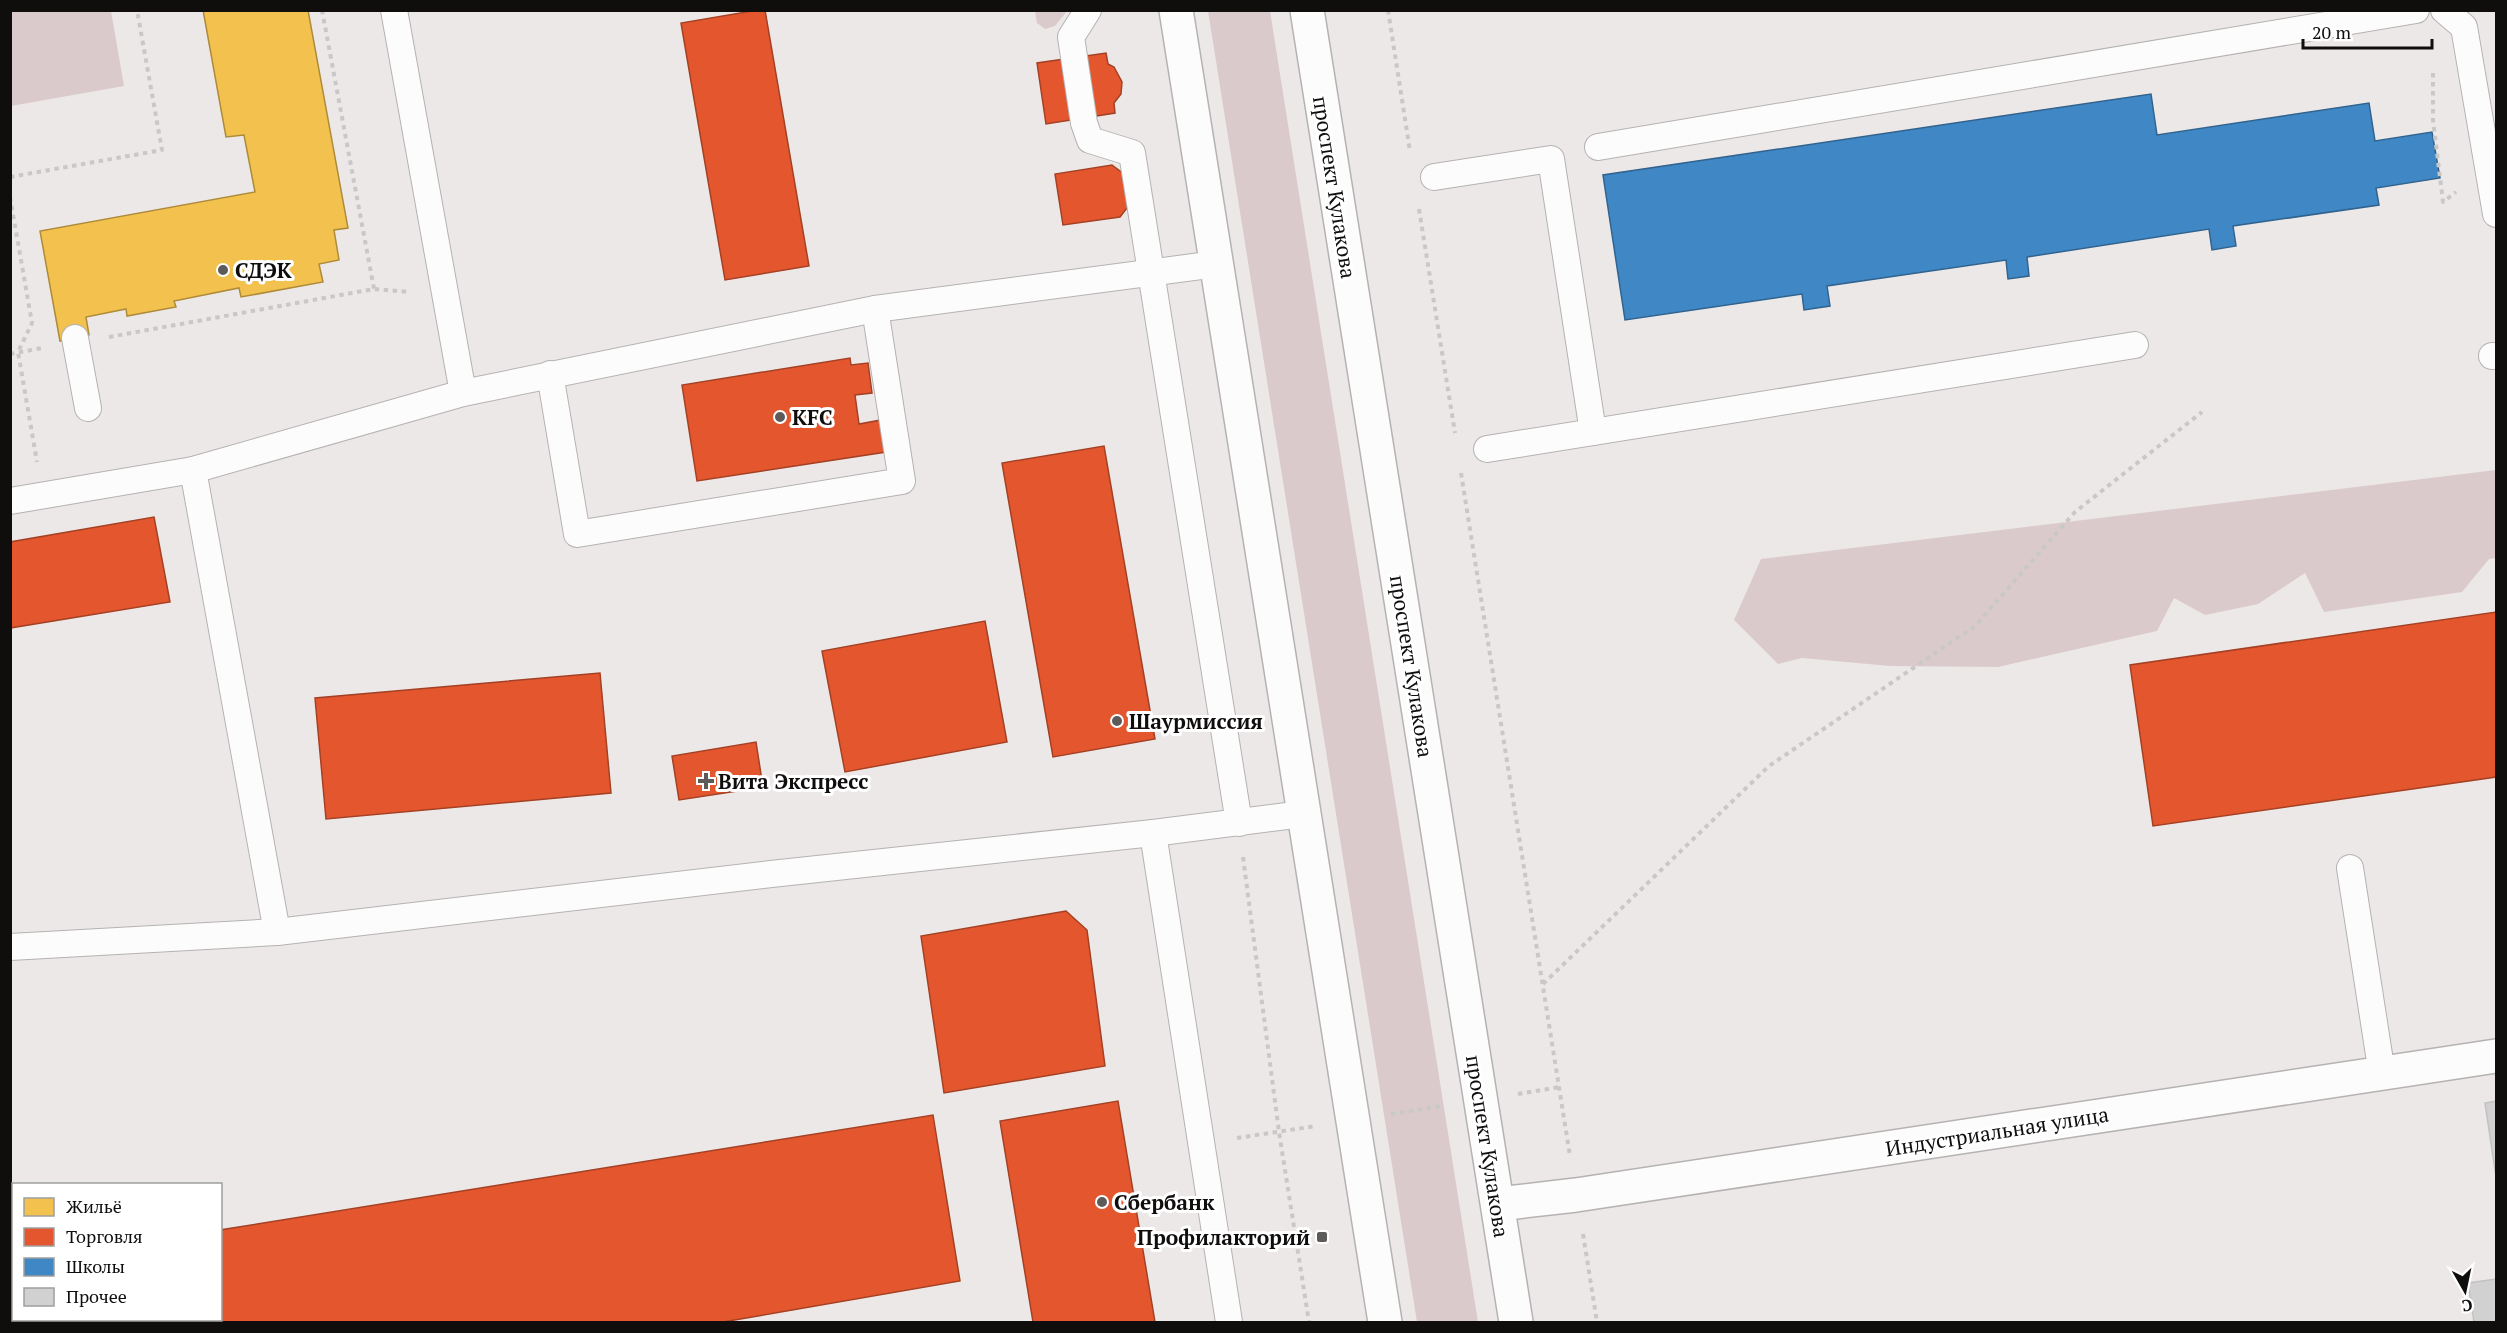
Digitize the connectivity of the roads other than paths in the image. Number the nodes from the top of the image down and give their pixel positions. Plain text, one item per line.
1 (394, 10) edge
2 (1088, 10) edge
3 (1176, 10) edge
4 (1307, 10) edge
5 (2416, 10) edge
6 (2444, 10) edge
7 (1598, 147) dead end
8 (1434, 177) dead end
9 (2496, 214) edge
10 (1216, 264) junction
11 (1150, 274) junction
12 (874, 309) junction
13 (76, 340) road end
14 (2134, 345) dead end
15 (550, 374) junction
16 (463, 393) junction
17 (88, 408) dead end
18 (1593, 432) junction
19 (1487, 449) dead end
20 (193, 470) junction
21 (10, 501) edge
22 (1303, 814) junction
23 (1239, 823) junction
24 (1153, 833) junction
25 (2350, 868) dead end
26 (277, 932) junction
27 (10, 947) edge
28 (2496, 1056) edge
29 (2382, 1074) junction
30 (1497, 1204) junction
31 (1228, 1323) edge
32 (1385, 1323) edge
33 (1516, 1323) edge

1 - 16 lane
2 - 11 lane
3 - 10 main road
4 - 30 main road, проспект Кулакова
5 - 7 lane
6 - 9 lane
8 - 18 lane
10 - 11 lane
10 - 22 main road
11 - 12 lane
11 - 23 lane
12 - 15 lane
12 - 15 lane
13 - 17 lane
14 - 18 lane
15 - 16 lane
16 - 20 lane
18 - 19 lane
20 - 21 lane
20 - 26 lane
22 - 23 lane
22 - 32 main road
23 - 24 lane
24 - 26 lane
24 - 31 lane
25 - 29 lane
26 - 27 lane
28 - 29 main road, Индустриальная улица
29 - 30 main road, Индустриальная улица
30 - 33 main road, проспект Кулакова

